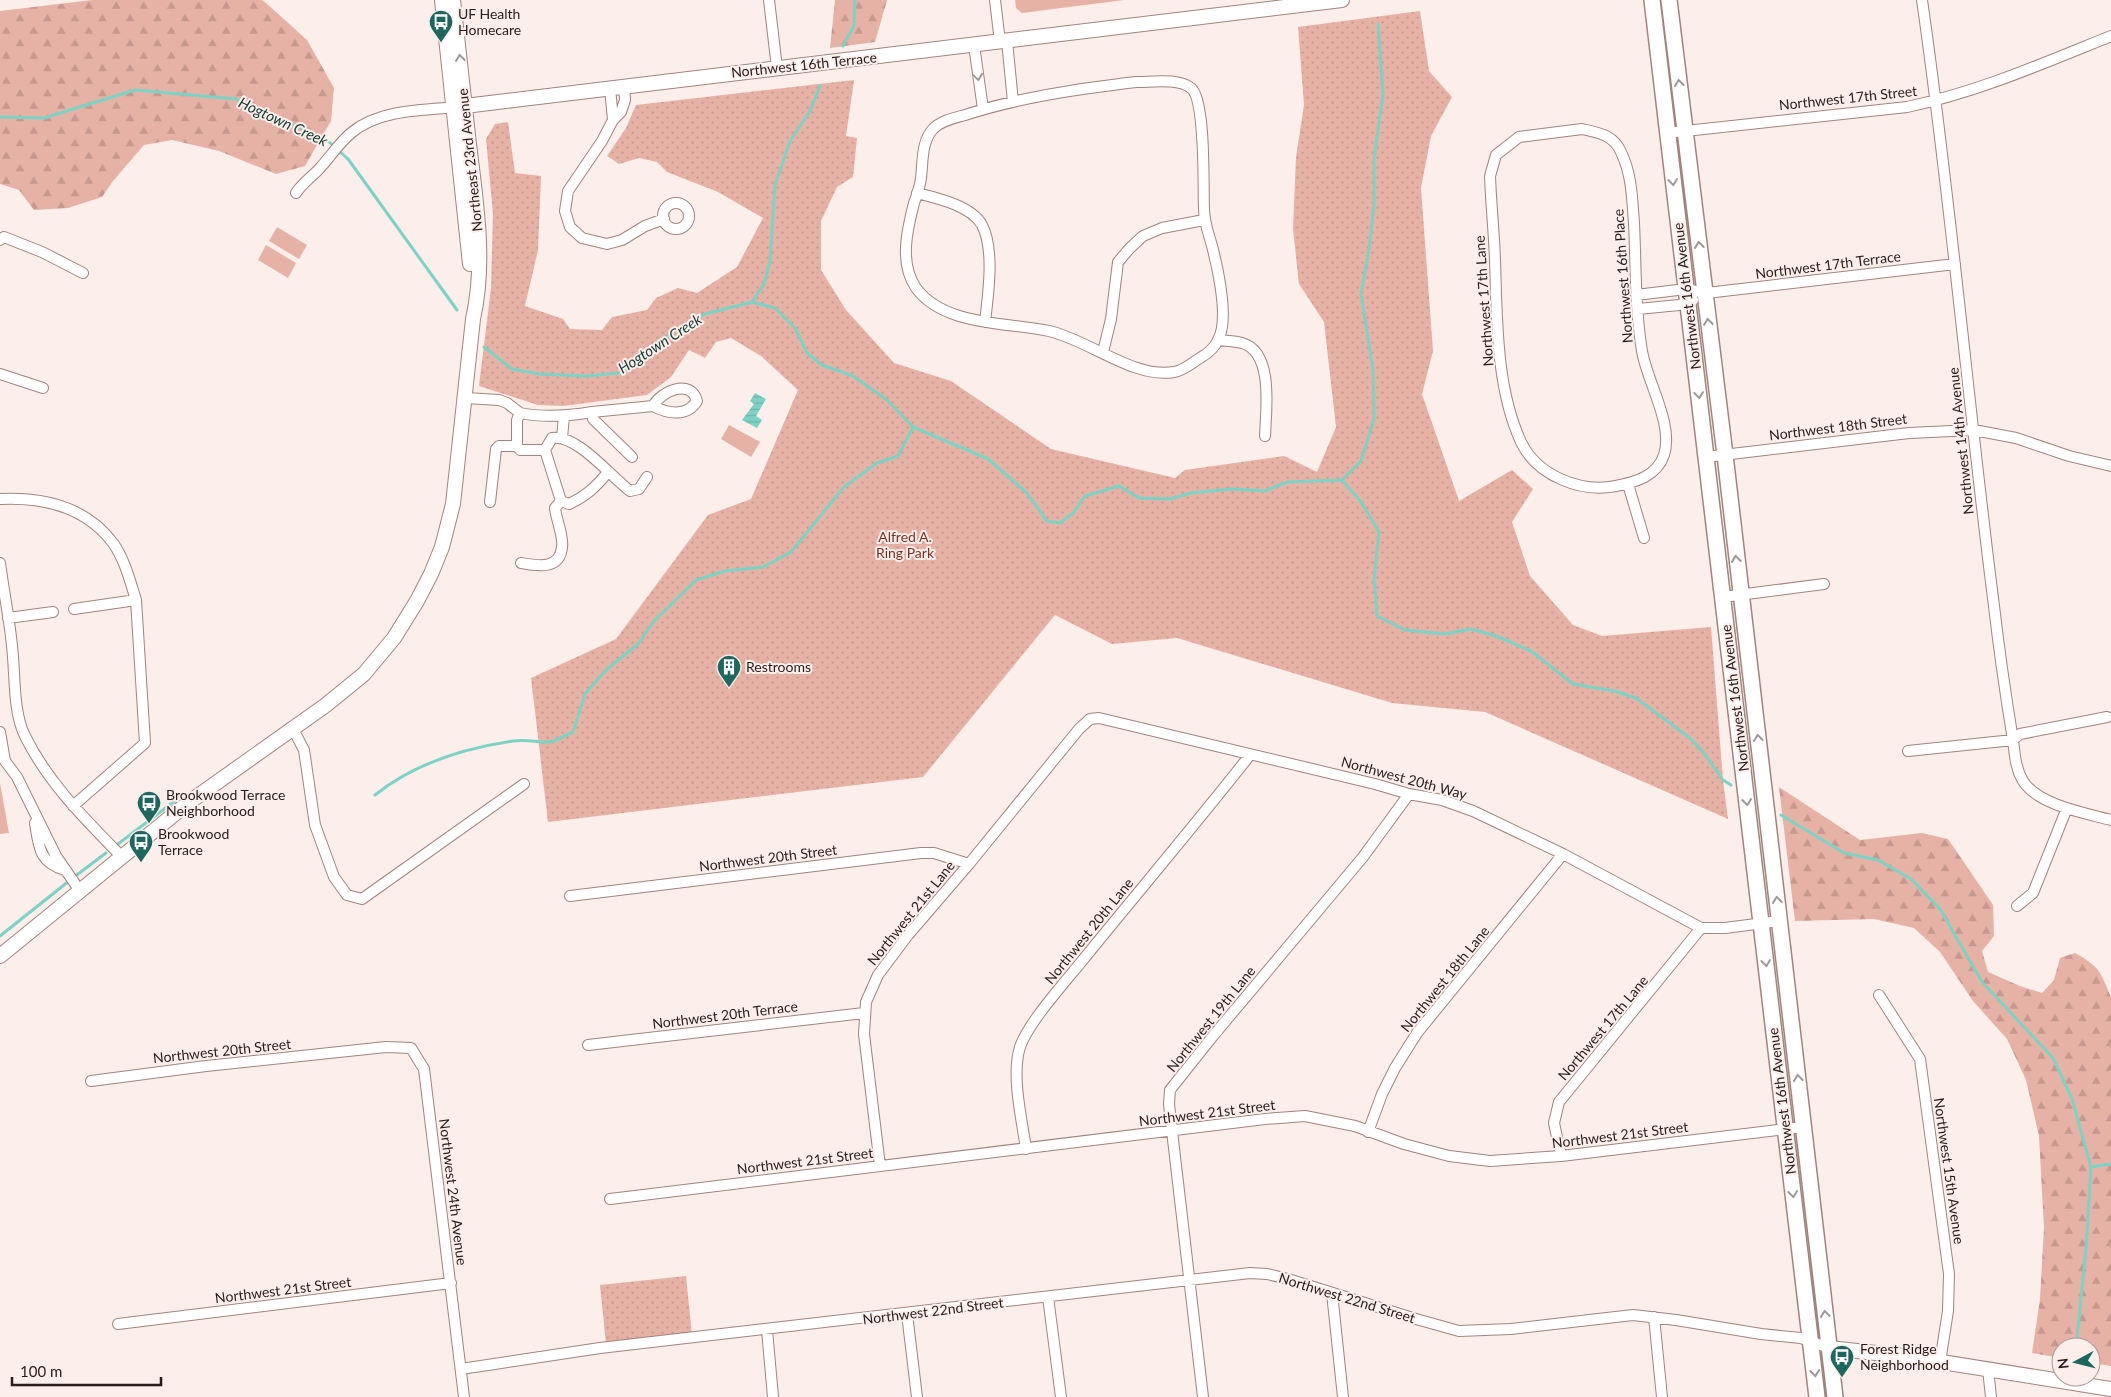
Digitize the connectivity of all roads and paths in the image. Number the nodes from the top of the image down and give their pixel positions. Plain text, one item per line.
1 (442, 0) edge
2 (453, 0) edge
3 (769, 0) edge
4 (995, 0) edge
5 (1342, 0) edge
6 (1652, 0) edge
7 (1670, 0) edge
8 (1922, 0) edge
9 (2111, 36) edge
10 (1004, 42) junction
11 (974, 46) junction
12 (777, 68) junction
13 (617, 87) junction
14 (1936, 101) junction
15 (1013, 102) junction
16 (459, 107) junction
17 (982, 109) junction
18 (1582, 129) joint
19 (1685, 131) junction
20 (1668, 133) junction
21 (296, 192) dead end
22 (917, 193) junction
23 (664, 219) dead end
24 (1204, 220) junction
25 (0, 240) edge
26 (1955, 264) junction
27 (83, 273) dead end
28 (1705, 293) junction
29 (1636, 295) junction
30 (1687, 296) junction
31 (1638, 309) junction
32 (985, 322) junction
33 (1218, 340) junction
34 (1104, 352) junction
35 (0, 374) edge
36 (43, 388) dead end
37 (466, 398) junction
38 (653, 406) dead end
39 (520, 412) junction
40 (592, 412) junction
41 (564, 416) junction
42 (1974, 430) junction
43 (1266, 436) dead end
44 (562, 438) junction
45 (517, 446) junction
46 (545, 450) junction
47 (1725, 455) junction
48 (1706, 457) junction
49 (632, 458) dead end
50 (2111, 466) edge
51 (608, 472) junction
52 (647, 477) dead end
53 (1628, 484) junction
54 (0, 499) edge
55 (561, 501) junction
56 (490, 502) dead end
57 (1644, 538) dead end
58 (0, 563) edge
59 (521, 563) dead end
60 (1824, 584) dead end
61 (1740, 595) junction
62 (1723, 597) junction
63 (136, 600) junction
64 (74, 609) dead end
65 (53, 612) dead end
66 (8, 618) junction
67 (2108, 717) dead end
68 (1090, 719) joint
69 (293, 729) junction
70 (0, 732) edge
71 (2013, 740) junction
72 (1908, 750) dead end
73 (1250, 755) junction
74 (1760, 760) junction
75 (1742, 762) junction
76 (524, 784) dead end
77 (1409, 794) junction
78 (73, 806) junction
79 (2067, 808) junction
80 (2111, 820) edge
81 (1563, 854) junction
82 (122, 857) junction
83 (969, 864) junction
84 (80, 890) junction
85 (570, 896) dead end
86 (2017, 906) dead end
87 (1779, 921) junction
88 (1762, 924) junction
89 (1701, 928) junction
90 (0, 956) edge
91 (1879, 995) dead end
92 (864, 1013) junction
93 (588, 1045) dead end
94 (356, 1050) joint
95 (90, 1081) dead end
96 (1803, 1127) junction
97 (1786, 1129) junction
98 (1172, 1131) junction
99 (1368, 1132) junction
100 (1026, 1149) junction
101 (1561, 1156) junction
102 (880, 1166) junction
103 (610, 1199) dead end
104 (1190, 1280) junction
105 (451, 1283) junction
106 (1332, 1294) junction
107 (1048, 1297) junction
108 (907, 1314) junction
109 (1654, 1317) junction
110 (118, 1324) dead end
111 (766, 1330) junction
112 (1811, 1342) junction
113 (1829, 1348) junction
114 (1940, 1362) junction
115 (461, 1369) junction
116 (1988, 1369) junction
117 (2111, 1388) edge
118 (464, 1397) edge
119 (774, 1397) edge
120 (917, 1397) edge
121 (1061, 1397) edge
122 (1203, 1397) edge
123 (1343, 1397) edge
124 (1662, 1397) edge
125 (1817, 1397) edge
126 (1835, 1397) edge
127 (1991, 1397) edge

1 - 16 street, Northeast 23rd Avenue
16 -> 2 street, Northeast 23rd Avenue
3 - 12 street
4 - 10 street
5 - 10 street, Northwest 16th Terrace
6 - 20 main road, Northwest 16th Avenue
19 -> 7 main road, Northwest 16th Avenue
8 - 14 street, Northwest 14th Avenue
9 - 14 street, Northwest 17th Street
10 - 11 street, Northwest 16th Terrace
10 - 15 street
11 - 12 street, Northwest 16th Terrace
11 -> 17 street
12 - 13 street, Northwest 16th Terrace
13 - 16 street, Northwest 16th Terrace
13 - 23 street
14 - 19 street, Northwest 17th Street
14 - 26 street, Northwest 14th Avenue
15 - 17 street
15 - 24 street
16 - 21 street, Northwest 16th Terrace
16 - 37 street, Northeast 23rd Avenue
17 - 22 street
18 - 29 street, Northwest 16th Place
18 - 53 street, Northwest 17th Lane
19 - 20 street, Northwest 17th Street
28 -> 19 main road, Northwest 16th Avenue
20 -> 30 main road, Northwest 16th Avenue
22 - 32 street
22 - 32 street
24 - 33 street
24 - 34 street
25 - 27 street
26 - 28 street, Northwest 17th Terrace
26 - 42 street, Northwest 14th Avenue
28 - 30 street, Northwest 17th Terrace
47 -> 28 main road, Northwest 16th Avenue
29 - 30 street
29 - 31 street, Northwest 16th Place
30 - 31 street
30 -> 48 main road, Northwest 16th Avenue
31 - 53 street, Northwest 16th Place
32 - 34 street
33 - 34 street
33 - 43 street
35 - 36 street
37 - 39 street
37 - 69 street, Northeast 23rd Avenue
38 - 40 street
39 - 41 street
39 - 45 street
40 - 41 street
40 - 49 street
41 - 44 street
42 - 47 street, Northwest 18th Street
42 - 50 street, Northwest 18th Street
42 - 71 street, Northwest 14th Avenue
44 - 46 street
44 - 51 street
45 - 46 street
45 - 56 street
46 - 55 street
47 - 48 street, Northwest 18th Street
61 -> 47 main road, Northwest 16th Avenue
48 - 62 main road, Northwest 16th Avenue
51 - 52 street
51 - 55 street
53 - 57 street
54 - 63 street
55 - 59 street
58 - 66 street
60 - 61 street
61 - 62 street
74 -> 61 main road, Northwest 16th Avenue
62 - 75 main road, Northwest 16th Avenue
63 - 64 street
63 - 78 street
65 - 66 street
66 - 78 street
67 - 71 street
68 - 73 street, Northwest 20th Way
68 - 83 street, Northwest 21st Lane
69 - 76 street
69 - 82 street, Northeast 23rd Avenue
70 - 84 street
71 - 72 street
71 - 79 street, Northwest 14th Avenue
73 - 77 street, Northwest 20th Way
73 - 100 street, Northwest 20th Lane
74 - 75 main road
87 -> 74 main road, Northwest 16th Avenue
75 -> 88 main road, Northwest 16th Avenue
77 - 81 street, Northwest 20th Way
77 - 98 street, Northwest 19th Lane
78 - 82 street
79 - 80 street, Northwest 14th Avenue
79 - 86 street
81 - 89 street, Northwest 20th Way
81 - 99 street, Northwest 18th Lane
82 - 84 street, Northeast 23rd Avenue
83 - 85 street, Northwest 20th Street
83 - 92 street, Northwest 21st Lane
84 - 90 street, Northeast 23rd Avenue
87 - 88 street, Northwest 20th Way
96 -> 87 main road, Northwest 16th Avenue
88 - 89 street, Northwest 20th Way
88 -> 97 main road, Northwest 16th Avenue
89 - 101 street, Northwest 17th Lane
91 - 114 street, Northwest 15th Avenue
92 - 93 street, Northwest 20th Terrace
92 - 102 street, Northwest 21st Lane
94 - 95 street, Northwest 20th Street
94 - 105 street, Northwest 24th Avenue
96 - 97 street, Northwest 21st Street
113 -> 96 main road, Northwest 16th Avenue
97 - 101 street, Northwest 21st Street
97 -> 112 main road, Northwest 16th Avenue
98 - 99 street, Northwest 21st Street
98 - 100 street, Northwest 21st Street
98 - 104 street, Northwest 19th Lane
99 - 101 street, Northwest 21st Street
100 - 102 street, Northwest 21st Street
102 - 103 street, Northwest 21st Street
104 - 106 street, Northwest 22nd Street
104 - 107 street, Northwest 22nd Street
104 - 122 street, Northwest 19th Lane
105 - 110 street, Northwest 21st Street
105 - 115 street, Northwest 24th Avenue
106 - 109 street, Northwest 22nd Street
106 - 123 street
107 - 108 street, Northwest 22nd Street
107 - 121 street
108 - 111 street, Northwest 22nd Street
108 - 120 street
109 - 112 street, Northwest 22nd Street
109 - 124 street
111 - 115 street, Northwest 22nd Street
111 - 119 street
112 - 113 street, Northwest 22nd Street
112 -> 125 main road, Northwest 16th Avenue
113 - 114 street, Northwest 22nd Street
113 - 126 main road, Northwest 16th Avenue
114 - 116 street, Northwest 22nd Street
115 - 118 street, Northwest 24th Avenue
116 - 117 street, Northwest 22nd Street
116 - 127 street

